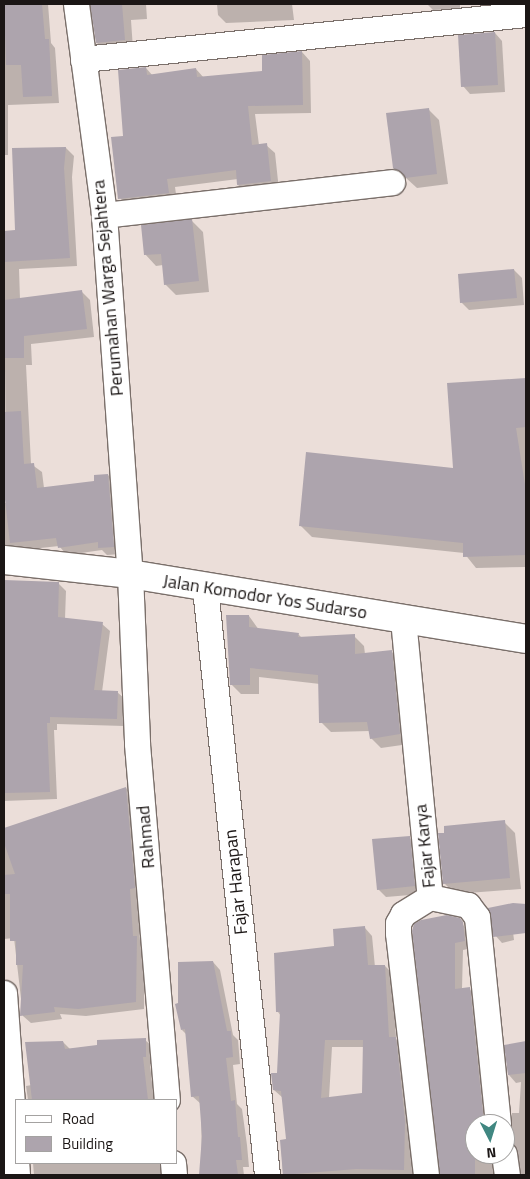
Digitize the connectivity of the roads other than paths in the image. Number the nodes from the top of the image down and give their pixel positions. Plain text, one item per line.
1 (76, 4) edge
2 (526, 14) edge
3 (83, 59) junction
4 (392, 182) dead end
5 (104, 215) junction
6 (4, 560) edge
7 (130, 574) junction
8 (205, 588) junction
9 (403, 619) junction
10 (526, 639) edge
11 (430, 897) junction
12 (4, 993) edge
13 (168, 1099) edge
14 (497, 1114) edge
15 (15, 1147) edge
16 (267, 1175) edge
17 (426, 1175) edge

1 - 3 street, Perumahan Warga Sejahtera
2 - 3 street
3 - 5 street, Perumahan Warga Sejahtera
4 - 5 street
5 - 7 street, Perumahan Warga Sejahtera
6 - 7 street, Jalan Komodor Yos Sudarso
7 - 8 street, Jalan Komodor Yos Sudarso
7 - 13 street, Rahmad
8 - 9 street, Jalan Komodor Yos Sudarso
8 - 16 street, Fajar Harapan
9 - 10 street, Jalan Komodor Yos Sudarso
9 - 11 street, Fajar Karya
11 - 14 street
11 - 17 street, Fajar Karya
12 - 15 street

